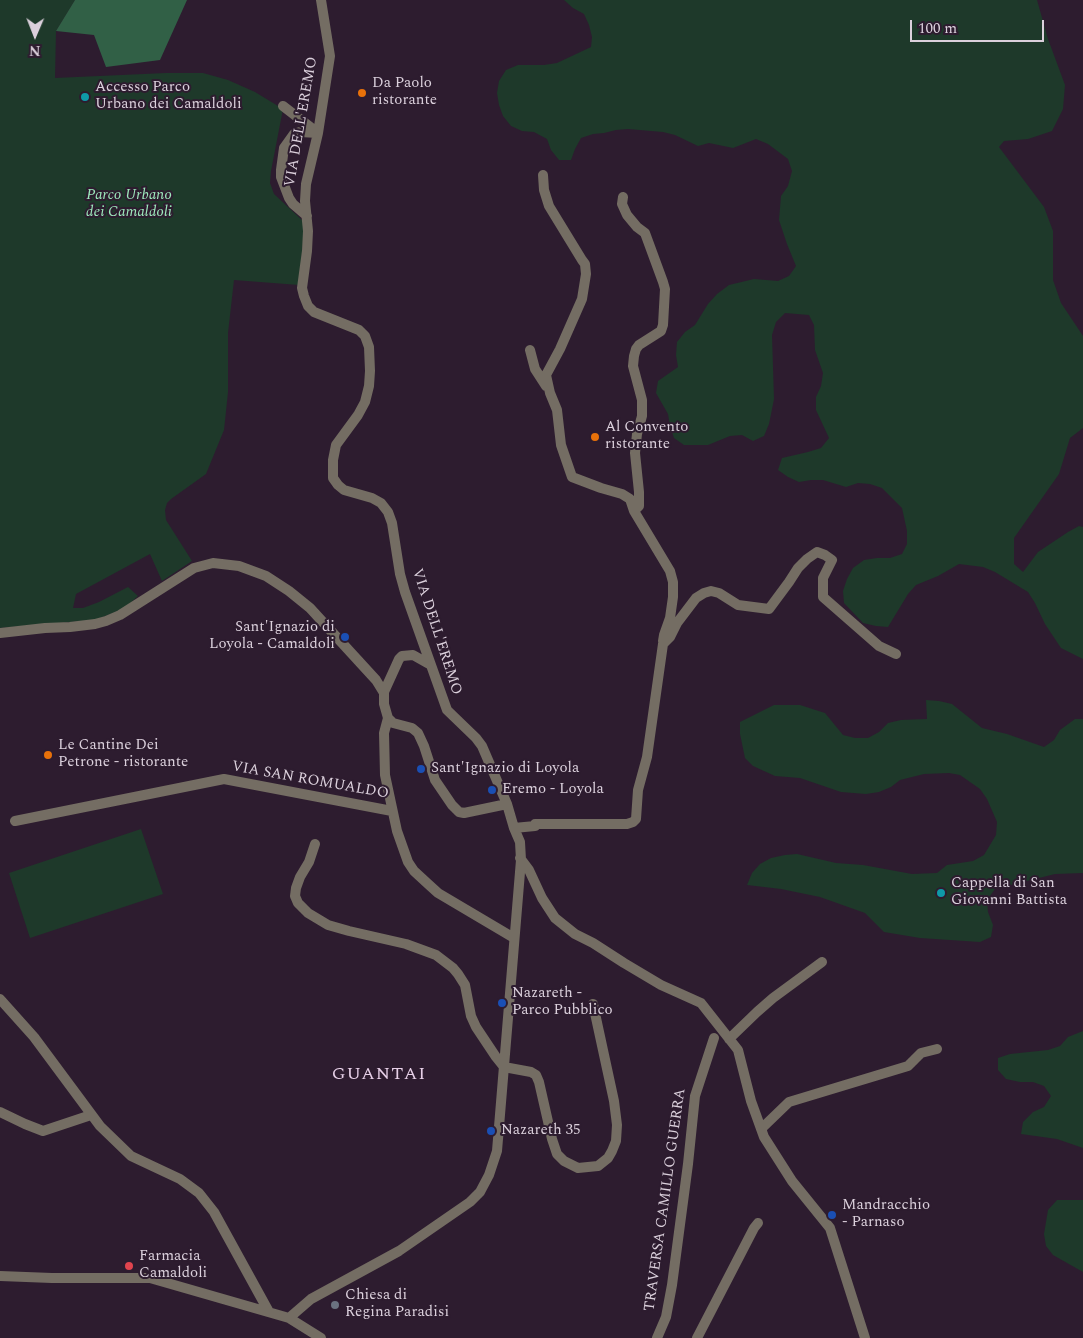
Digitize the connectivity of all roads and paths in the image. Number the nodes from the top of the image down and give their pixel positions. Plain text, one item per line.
1 (321, 0) edge
2 (284, 106) dead end
3 (318, 133) junction
4 (543, 175) dead end
5 (624, 197) dead end
6 (307, 216) junction
7 (530, 350) dead end
8 (550, 393) junction
9 (634, 511) junction
10 (0, 633) edge
11 (662, 644) junction
12 (896, 654) dead end
13 (429, 664) junction
14 (384, 692) junction
15 (388, 718) junction
16 (507, 804) junction
17 (392, 811) junction
18 (15, 821) dead end
19 (514, 828) junction
20 (315, 844) dead end
21 (521, 860) junction
22 (514, 938) junction
23 (822, 962) dead end
24 (0, 999) edge
25 (593, 1004) dead end
26 (714, 1038) dead end
27 (728, 1039) junction
28 (937, 1049) dead end
29 (504, 1067) junction
30 (0, 1112) edge
31 (91, 1115) junction
32 (761, 1129) junction
33 (758, 1224) dead end
34 (0, 1276) edge
35 (269, 1312) junction
36 (289, 1318) junction
37 (321, 1338) edge
38 (657, 1338) edge
39 (697, 1338) edge
40 (865, 1338) edge

1 - 3 street, VIA DELL'EREMO
2 - 3 street
3 - 6 street, VIA DELL'EREMO
3 - 6 street
4 - 8 street
5 - 9 street
6 - 13 street, VIA DELL'EREMO
7 - 8 street
8 - 9 street
9 - 11 street
10 - 14 street
11 - 12 street
11 - 19 street
13 - 14 street
13 - 16 street, VIA DELL'EREMO
14 - 15 street, VIA SAN ROMUALDO
15 - 16 street
15 - 17 street, VIA SAN ROMUALDO
16 - 19 street, VIA DELL'EREMO
17 - 18 street, VIA SAN ROMUALDO
17 - 22 street, VIA SAN ROMUALDO
19 - 21 street, VIA DELL'EREMO
20 - 29 street
21 - 22 street
21 - 27 street
22 - 29 street
23 - 27 street
24 - 31 street
25 - 29 street
26 - 38 street, TRAVERSA CAMILLO GUERRA
27 - 32 street
28 - 32 street
29 - 36 street
30 - 31 street
31 - 35 street
32 - 40 street
33 - 39 street
34 - 35 street
35 - 36 street
36 - 37 street

